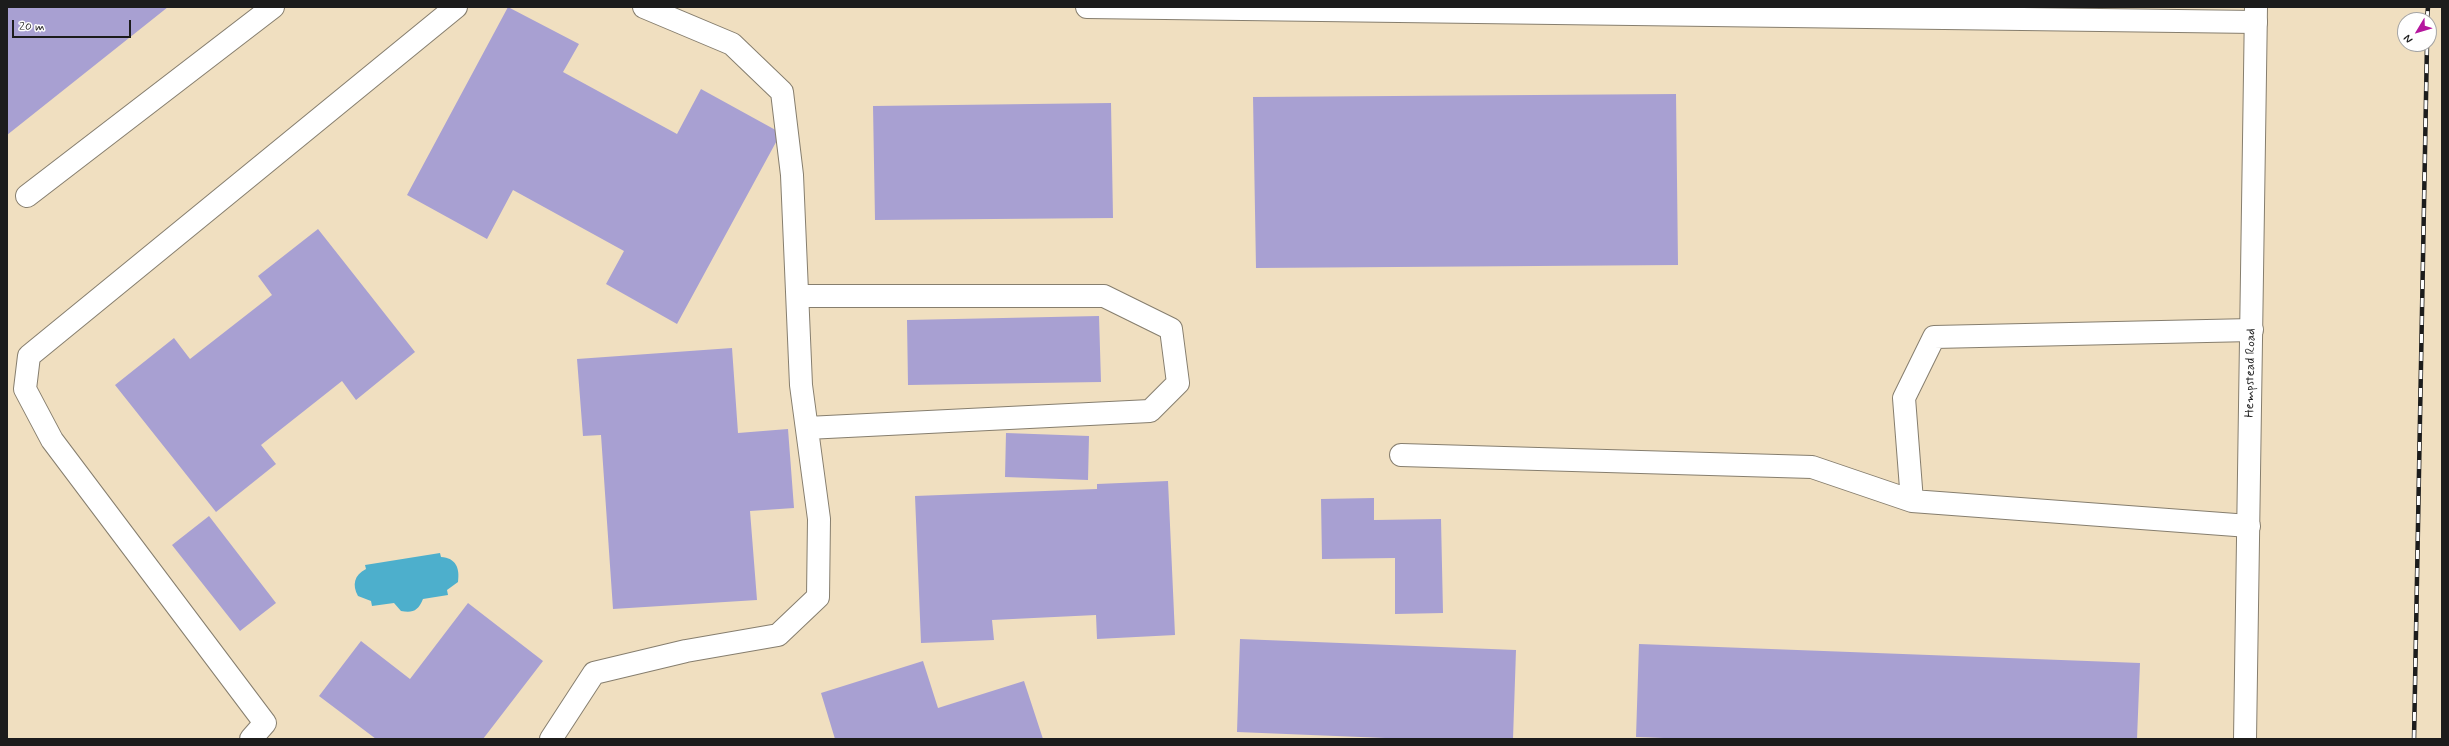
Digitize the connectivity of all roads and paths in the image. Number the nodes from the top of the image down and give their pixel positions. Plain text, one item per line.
1 (274, 7) edge
2 (456, 7) edge
3 (644, 7) edge
4 (1087, 7) edge
5 (2256, 15) edge
6 (27, 196) dead end
7 (798, 296) junction
8 (2252, 330) junction
9 (807, 428) junction
10 (1401, 455) dead end
11 (1912, 501) junction
12 (2249, 526) junction
13 (270, 731) edge
14 (250, 739) edge
15 (551, 739) edge
16 (2245, 739) edge

1 - 6 main road
2 - 13 main road
3 - 7 main road
4 - 5 main road
5 - 8 main road, Hempstead Road
7 - 9 main road
7 - 9 main road
8 - 11 main road
8 - 12 main road, Hempstead Road
9 - 15 main road
10 - 11 main road
11 - 12 main road
12 - 16 main road, Hempstead Road
13 - 14 main road

